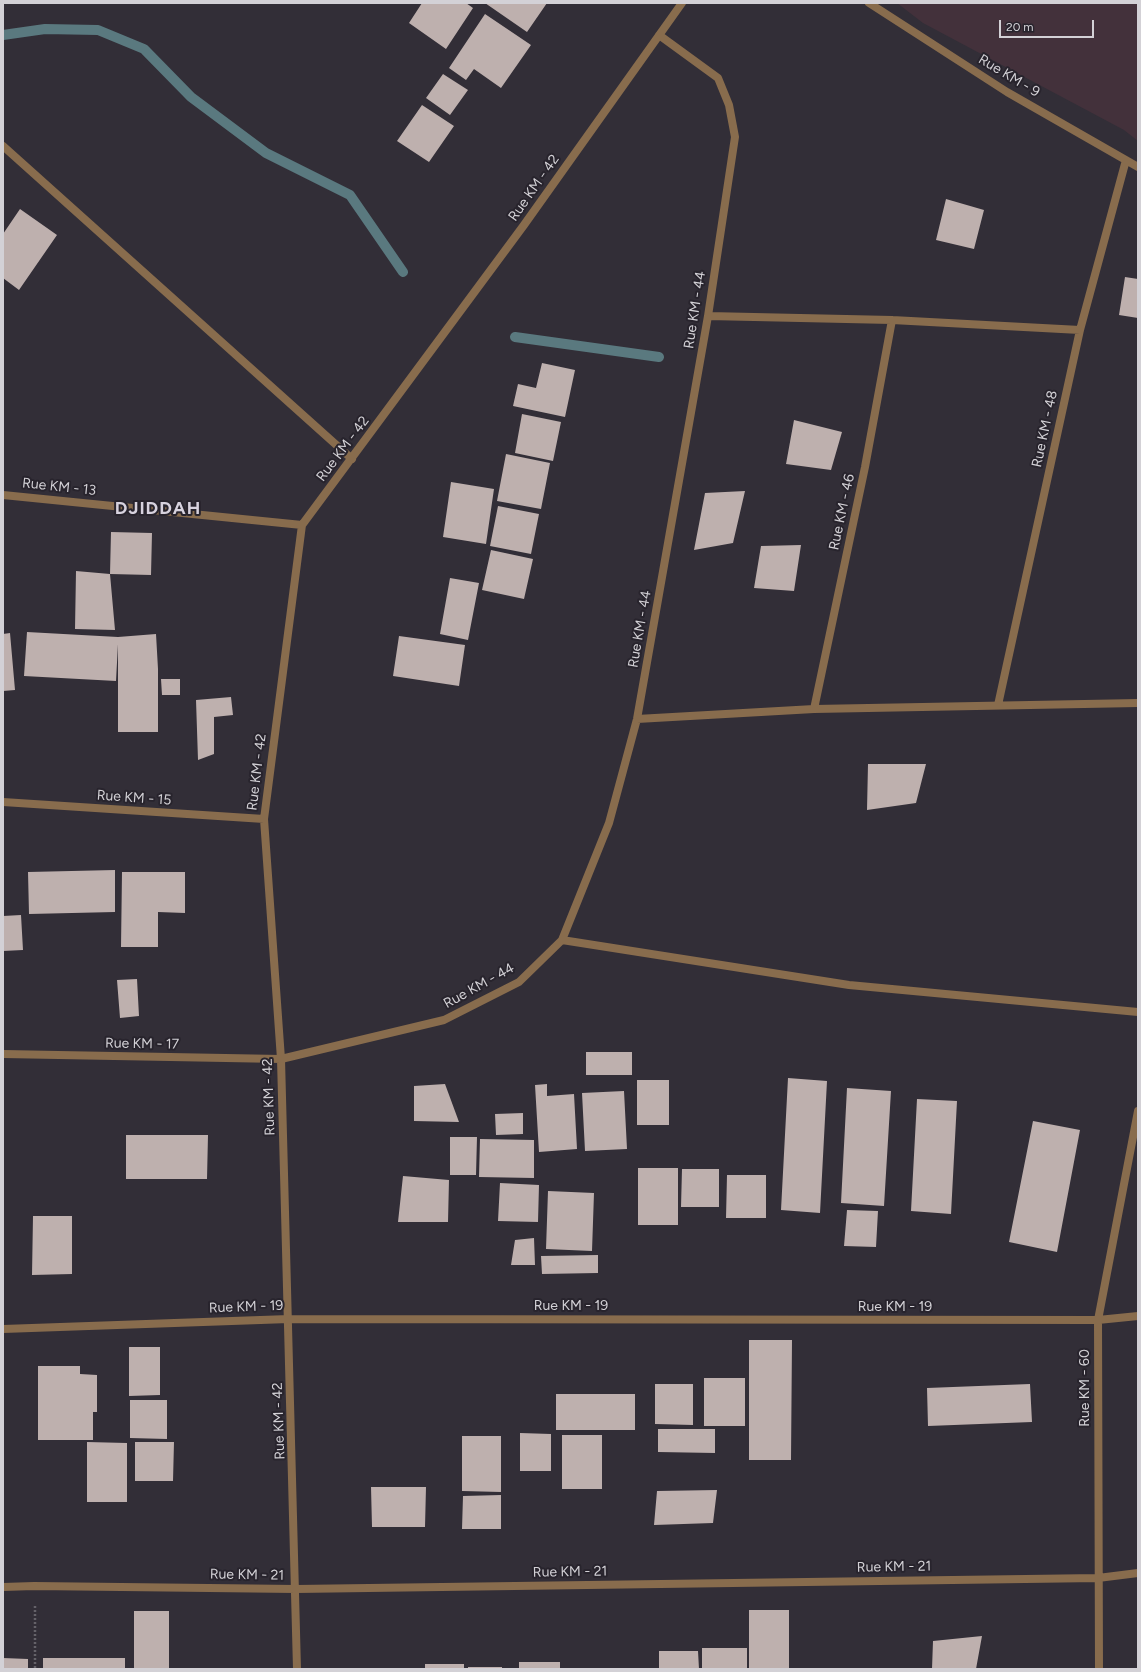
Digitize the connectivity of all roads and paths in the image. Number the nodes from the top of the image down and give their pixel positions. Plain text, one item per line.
1 (682, 3) edge
2 (869, 3) edge
3 (659, 35) junction
4 (3, 146) edge
5 (1126, 160) junction
6 (1138, 167) edge
7 (708, 316) junction
8 (892, 320) junction
9 (1080, 330) junction
10 (352, 459) junction
11 (3, 495) edge
12 (302, 525) junction
13 (1138, 703) edge
14 (998, 705) junction
15 (814, 709) junction
16 (637, 718) junction
17 (3, 802) edge
18 (264, 819) junction
19 (562, 940) junction
20 (1138, 1012) edge
21 (3, 1054) edge
22 (281, 1059) junction
23 (1138, 1111) edge
24 (1138, 1316) edge
25 (289, 1319) junction
26 (1098, 1320) junction
27 (3, 1329) edge
28 (1138, 1573) edge
29 (1098, 1578) junction
30 (34, 1586) junction
31 (3, 1587) edge
32 (296, 1589) junction
33 (35, 1669) edge
34 (298, 1669) edge
35 (1099, 1669) edge

1 - 3 street, Rue KM - 42
2 - 5 street, Rue KM - 9
3 - 7 street, Rue KM - 44
3 - 10 street, Rue KM - 42
4 - 10 street
5 - 6 street, Rue KM - 9
5 - 9 street, Rue KM - 48
7 - 8 street
7 - 16 street, Rue KM - 44
8 - 9 street
8 - 15 street, Rue KM - 46
9 - 14 street, Rue KM - 48
10 - 12 street, Rue KM - 42
11 - 12 street, Rue KM - 13
12 - 18 street, Rue KM - 42
13 - 14 street
14 - 15 street
15 - 16 street
16 - 19 street, Rue KM - 44
17 - 18 street, Rue KM - 15
18 - 22 street, Rue KM - 42
19 - 20 street
19 - 22 street, Rue KM - 44
21 - 22 street, Rue KM - 17
22 - 25 street, Rue KM - 42
23 - 26 street, Rue KM - 60
24 - 26 street, Rue KM - 19
25 - 26 street, Rue KM - 19
25 - 27 street, Rue KM - 19
25 - 32 street, Rue KM - 42
26 - 29 street, Rue KM - 60
28 - 29 street, Rue KM - 21
29 - 32 street, Rue KM - 21
29 - 35 street, Rue KM - 60
30 - 31 street, Rue KM - 21
30 - 32 street, Rue KM - 21
30 - 33 path
32 - 34 street, Rue KM - 42

